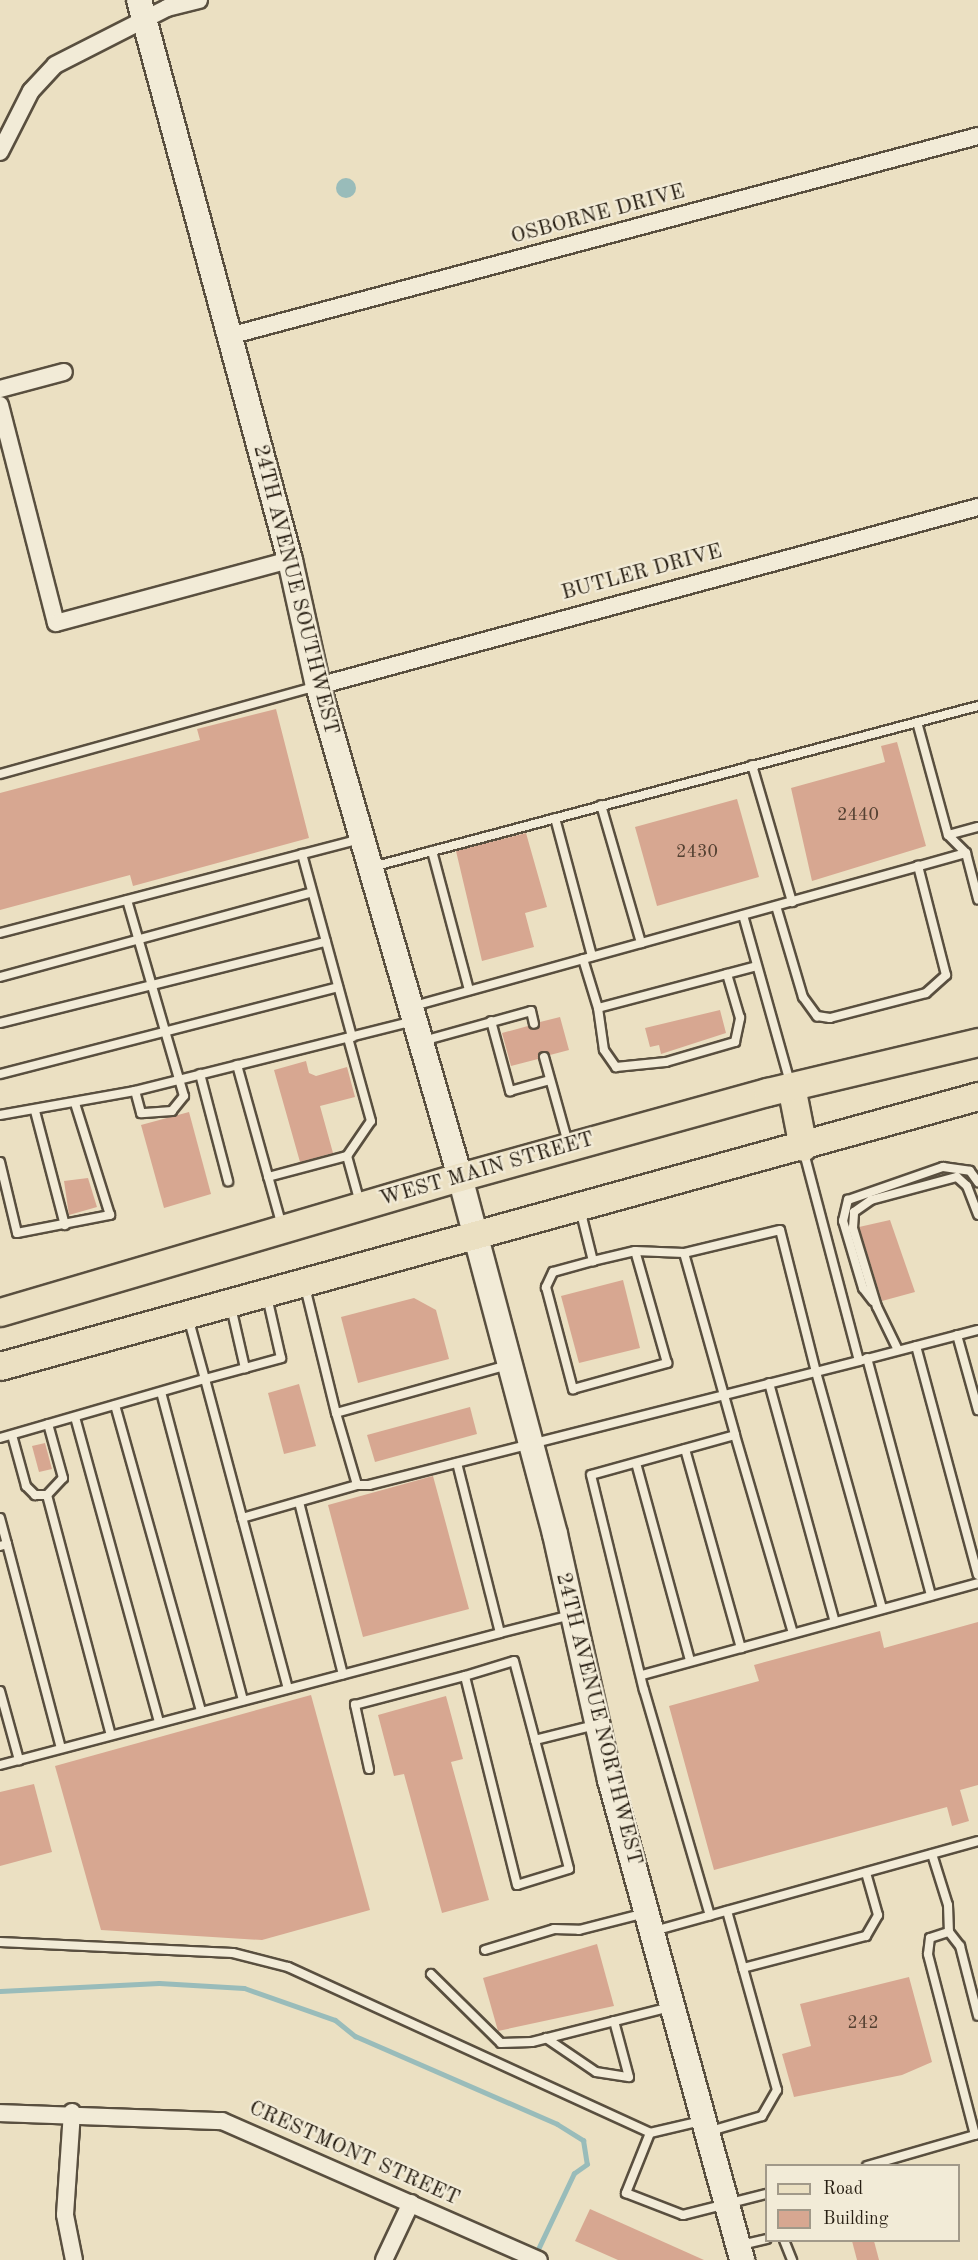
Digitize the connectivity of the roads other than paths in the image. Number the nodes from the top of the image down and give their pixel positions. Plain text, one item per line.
1 (200, 0) edge
2 (141, 10) edge
3 (978, 136) edge
4 (0, 152) edge
5 (229, 336) junction
6 (64, 372) dead end
7 (0, 389) edge
8 (0, 405) edge
9 (978, 507) edge
10 (290, 560) junction
11 (318, 686) junction
12 (978, 706) edge
13 (917, 722) junction
14 (752, 765) junction
15 (0, 774) edge
16 (601, 806) junction
17 (555, 818) junction
18 (978, 827) edge
19 (948, 835) junction
20 (362, 839) junction
21 (432, 851) junction
22 (966, 852) junction
23 (302, 854) junction
24 (918, 866) junction
25 (370, 868) junction
26 (312, 892) junction
27 (978, 899) edge
28 (127, 900) junction
29 (792, 902) junction
30 (776, 906) junction
31 (743, 915) junction
32 (0, 933) edge
33 (136, 941) junction
34 (326, 942) junction
35 (641, 943) junction
36 (588, 958) junction
37 (757, 966) junction
38 (727, 974) junction
39 (0, 977) edge
40 (338, 987) junction
41 (149, 988) junction
42 (470, 990) junction
43 (598, 1008) junction
44 (490, 1021) junction
45 (0, 1023) edge
46 (415, 1023) junction
47 (534, 1024) dead end
48 (162, 1035) junction
49 (350, 1037) junction
50 (978, 1042) edge
51 (544, 1057) dead end
52 (237, 1065) junction
53 (0, 1074) edge
54 (201, 1074) junction
55 (175, 1080) junction
56 (550, 1080) junction
57 (791, 1086) junction
58 (135, 1091) junction
59 (978, 1096) edge
60 (75, 1102) junction
61 (35, 1111) junction
62 (0, 1116) edge
63 (569, 1147) junction
64 (803, 1148) junction
65 (347, 1156) junction
66 (0, 1162) edge
67 (268, 1177) junction
68 (460, 1177) junction
69 (228, 1181) dead end
70 (978, 1182) edge
71 (361, 1207) junction
72 (579, 1209) junction
73 (978, 1215) edge
74 (65, 1225) junction
75 (283, 1230) junction
76 (474, 1238) junction
77 (635, 1251) junction
78 (684, 1253) junction
79 (593, 1261) junction
80 (304, 1284) junction
81 (266, 1294) junction
82 (230, 1304) junction
83 (877, 1306) junction
84 (0, 1312) edge
85 (187, 1315) junction
86 (978, 1330) edge
87 (957, 1335) junction
88 (916, 1346) junction
89 (898, 1350) junction
90 (863, 1359) junction
91 (509, 1365) junction
92 (0, 1366) edge
93 (245, 1368) junction
94 (816, 1372) junction
95 (205, 1379) junction
96 (769, 1383) junction
97 (160, 1392) junction
98 (723, 1395) junction
99 (115, 1405) junction
100 (978, 1410) edge
101 (336, 1413) junction
102 (75, 1417) junction
103 (48, 1424) junction
104 (12, 1435) junction
105 (735, 1436) junction
106 (0, 1438) edge
107 (530, 1445) junction
108 (685, 1449) junction
109 (457, 1463) junction
110 (636, 1463) junction
111 (357, 1485) junction
112 (46, 1495) junction
113 (299, 1502) junction
114 (0, 1518) edge
115 (242, 1518) junction
116 (4, 1545) edge
117 (978, 1575) edge
118 (978, 1583) edge
119 (931, 1596) junction
120 (882, 1609) junction
121 (571, 1615) junction
122 (835, 1622) junction
123 (500, 1633) junction
124 (793, 1634) junction
125 (741, 1647) junction
126 (690, 1662) junction
127 (343, 1674) junction
128 (642, 1675) junction
129 (465, 1676) junction
130 (288, 1688) junction
131 (0, 1691) edge
132 (243, 1700) junction
133 (201, 1711) junction
134 (159, 1722) junction
135 (596, 1725) junction
136 (111, 1735) junction
137 (535, 1740) junction
138 (61, 1748) junction
139 (19, 1760) junction
140 (0, 1765) edge
141 (369, 1768) dead end
142 (978, 1841) edge
143 (932, 1854) junction
144 (866, 1873) junction
145 (727, 1911) junction
146 (710, 1916) junction
147 (648, 1923) junction
148 (949, 1932) junction
149 (0, 1942) edge
150 (486, 1950) dead end
151 (743, 1968) junction
152 (430, 1974) dead end
153 (671, 2007) junction
154 (978, 2016) edge
155 (614, 2021) junction
156 (546, 2038) junction
157 (72, 2112) junction
158 (0, 2113) edge
159 (703, 2127) junction
160 (650, 2133) junction
161 (976, 2134) edge
162 (874, 2164) edge
163 (765, 2194) edge
164 (411, 2203) junction
165 (724, 2203) junction
166 (765, 2240) edge
167 (784, 2242) edge
168 (740, 2253) edge
169 (74, 2260) edge
170 (384, 2260) edge
171 (539, 2260) edge
172 (792, 2260) edge

1 - 2 street
2 - 4 street
2 - 5 main road, 24TH AVENUE SOUTHWEST
3 - 5 street, OSBORNE DRIVE
5 - 10 main road, 24TH AVENUE SOUTHWEST
6 - 7 street
8 - 10 street
9 - 11 street, BUTLER DRIVE
10 - 11 main road, 24TH AVENUE SOUTHWEST
11 - 15 lane
11 - 20 main road, 24TH AVENUE SOUTHWEST
12 - 13 lane
13 - 14 lane
13 - 19 lane
14 - 16 lane
14 - 29 lane
16 - 17 lane
16 - 35 lane
17 - 21 lane
17 - 36 lane
18 - 19 lane
19 - 22 lane
20 - 23 lane
20 - 25 main road, 24TH AVENUE SOUTHWEST
21 - 25 lane
21 - 42 lane
22 - 24 lane
22 - 27 lane
23 - 26 lane
23 - 28 lane
24 - 29 lane
24 - 30 lane
25 - 46 main road, 24TH AVENUE SOUTHWEST
26 - 33 lane
26 - 34 lane
28 - 32 lane
28 - 33 lane
29 - 30 lane
30 - 31 lane
31 - 35 lane
31 - 37 lane
33 - 39 lane
33 - 41 lane
34 - 40 lane
34 - 41 lane
35 - 36 lane
36 - 42 lane
36 - 43 lane
37 - 38 lane
37 - 57 lane
38 - 43 lane
38 - 43 lane
40 - 48 lane
40 - 49 lane
41 - 45 lane
41 - 48 lane
42 - 46 lane
44 - 46 lane
44 - 47 lane
44 - 56 lane
46 - 49 lane
46 - 68 main road, 24TH AVENUE SOUTHWEST
48 - 53 lane
48 - 55 lane
49 - 52 lane
49 - 65 lane
50 - 57 main road, WEST MAIN STREET
51 - 56 lane
52 - 54 lane
52 - 67 lane
54 - 55 lane
54 - 69 lane
55 - 58 lane
55 - 58 lane
56 - 63 lane
57 - 63 main road, WEST MAIN STREET
57 - 64 main road
58 - 60 lane
59 - 64 main road
60 - 61 lane
60 - 74 lane
61 - 62 lane
61 - 74 lane
63 - 68 main road, WEST MAIN STREET
64 - 72 main road
64 - 90 lane
65 - 67 lane
65 - 71 lane
66 - 74 lane
67 - 75 lane
68 - 71 main road, WEST MAIN STREET
68 - 76 main road, 24TH AVENUE NORTHWEST
70 - 83 lane
71 - 75 main road, WEST MAIN STREET
72 - 76 main road
72 - 79 lane
73 - 83 lane
75 - 84 main road, WEST MAIN STREET
76 - 80 main road
76 - 91 main road, 24TH AVENUE NORTHWEST
77 - 78 lane
77 - 79 lane
77 - 79 lane
78 - 94 lane
78 - 98 lane
80 - 81 main road
80 - 101 lane
81 - 82 main road
81 - 93 lane
82 - 85 main road
82 - 93 lane
83 - 89 lane
85 - 92 main road
85 - 95 lane
86 - 87 lane
87 - 88 lane
87 - 100 lane
88 - 89 lane
88 - 117 lane
89 - 90 lane
90 - 94 lane
90 - 119 lane
91 - 101 lane
91 - 107 main road, 24TH AVENUE NORTHWEST
93 - 95 lane
94 - 96 lane
94 - 120 lane
95 - 97 lane
95 - 115 lane
96 - 98 lane
96 - 122 lane
97 - 99 lane
97 - 132 lane
98 - 105 lane
98 - 107 lane
99 - 102 lane
99 - 133 lane
101 - 111 lane
102 - 103 lane
102 - 134 lane
103 - 104 lane
103 - 112 lane
104 - 106 lane
104 - 112 lane
105 - 108 lane
105 - 124 lane
107 - 109 lane
107 - 121 main road, 24TH AVENUE NORTHWEST
108 - 110 lane
108 - 125 lane
109 - 111 lane
109 - 123 lane
110 - 126 lane
110 - 128 lane
111 - 113 lane
112 - 136 lane
113 - 115 lane
113 - 127 lane
114 - 116 lane
115 - 130 lane
116 - 138 lane
118 - 119 lane
119 - 120 lane
120 - 122 lane
121 - 123 lane
121 - 135 main road, 24TH AVENUE NORTHWEST
122 - 124 lane
123 - 127 lane
124 - 125 lane
125 - 126 lane
126 - 128 lane
127 - 130 lane
128 - 146 lane
129 - 137 lane
129 - 137 lane
129 - 141 lane
130 - 132 lane
131 - 139 lane
132 - 133 lane
133 - 134 lane
134 - 136 lane
135 - 137 lane
135 - 147 main road, 24TH AVENUE NORTHWEST
136 - 138 lane
138 - 139 lane
139 - 140 lane
142 - 143 lane
143 - 144 lane
143 - 148 lane
144 - 145 lane
144 - 151 lane
145 - 146 lane
145 - 151 lane
146 - 147 lane
147 - 150 lane
147 - 153 main road, 24TH AVENUE NORTHWEST
148 - 154 lane
148 - 161 lane
149 - 160 lane
151 - 159 lane
152 - 156 lane
153 - 155 lane
153 - 159 main road, 24TH AVENUE NORTHWEST
155 - 156 lane
155 - 156 lane
157 - 158 street, CRESTMONT STREET
157 - 164 street, CRESTMONT STREET
157 - 169 street
159 - 160 lane
159 - 165 main road, 24TH AVENUE NORTHWEST
160 - 165 lane
161 - 162 lane
163 - 165 lane
164 - 170 street
164 - 171 street, CRESTMONT STREET
165 - 168 main road, 24TH AVENUE NORTHWEST
166 - 168 lane
167 - 172 lane

